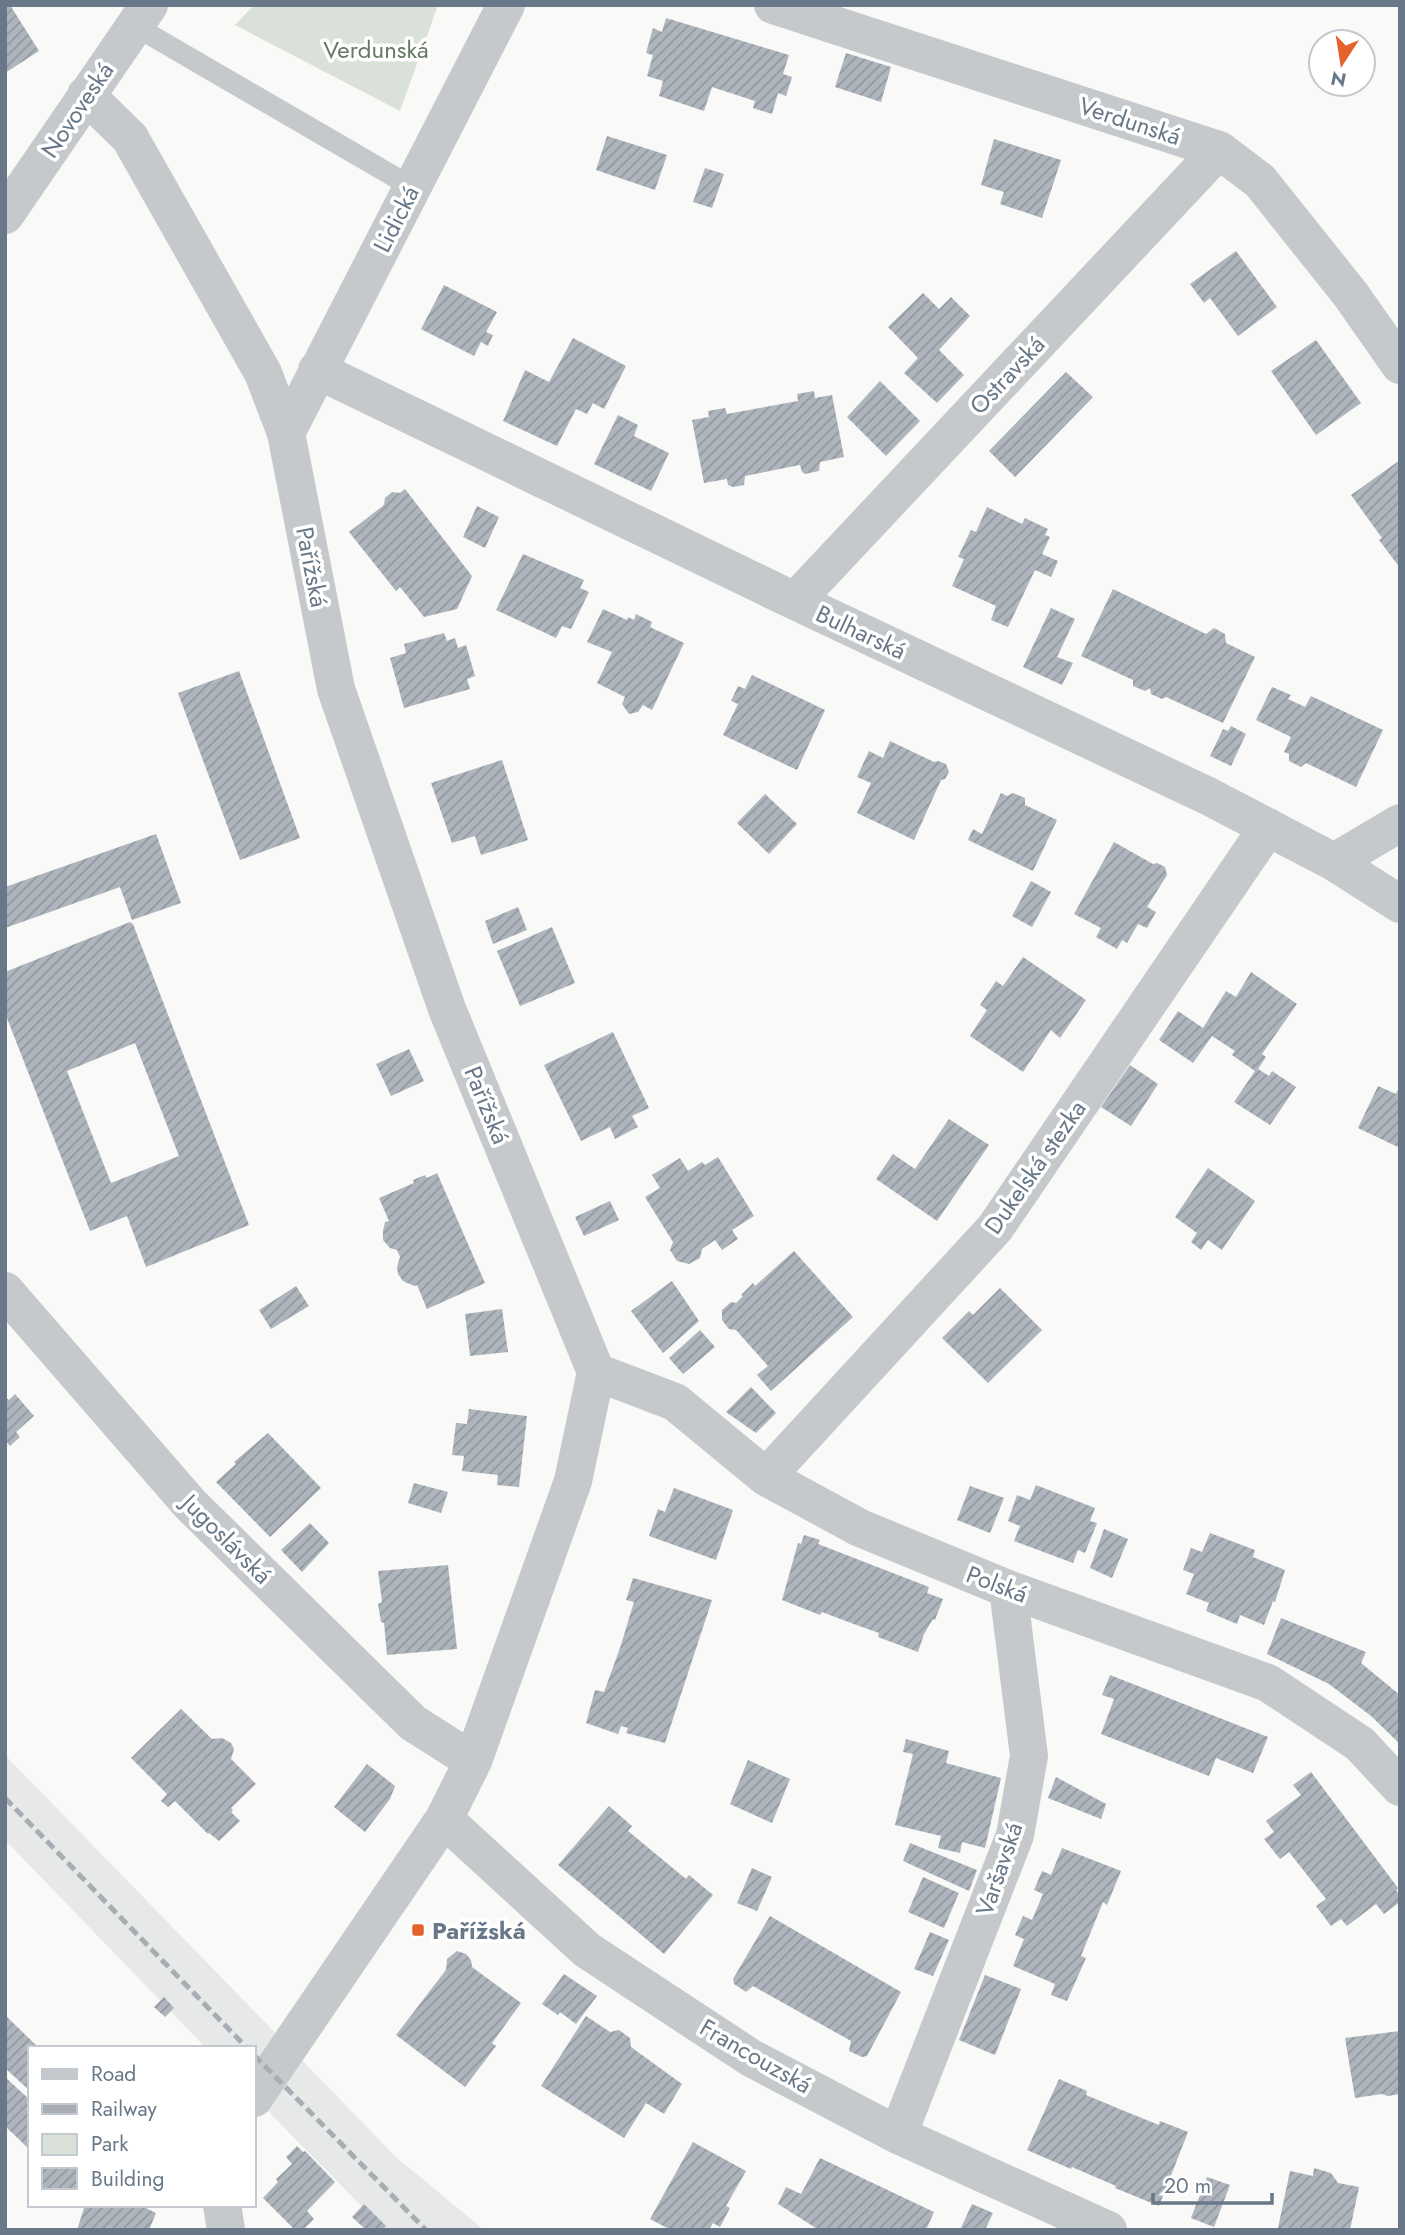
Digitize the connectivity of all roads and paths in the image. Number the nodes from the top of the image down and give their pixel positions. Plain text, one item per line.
1 (506, 5) edge
2 (773, 5) edge
3 (137, 13) edge
4 (86, 95) junction
5 (1219, 150) junction
6 (412, 187) junction
7 (5, 215) edge
8 (1400, 365) edge
9 (317, 370) junction
10 (286, 433) junction
11 (795, 601) junction
12 (1400, 823) edge
13 (1268, 827) junction
14 (1334, 862) junction
15 (1400, 904) edge
16 (5, 1291) edge
17 (596, 1372) junction
18 (766, 1477) junction
19 (1008, 1589) junction
20 (473, 1761) junction
21 (1400, 1787) edge
22 (444, 1819) junction
23 (256, 2095) edge
24 (898, 2135) junction
25 (222, 2207) edge
26 (226, 2230) edge
27 (1108, 2230) edge

1 - 6 street, Lidická
2 - 5 street, Verdunská
3 - 4 street, Novoveská
3 - 6 lane
4 - 7 street, Novoveská
4 - 10 street, Pařížská
5 - 8 street, Verdunská
5 - 11 street, Ostravská
6 - 9 street, Lidická
9 - 10 street, Lidická
9 - 11 street, Bulharská
10 - 17 street, Pařížská
11 - 13 street, Bulharská
12 - 14 street
13 - 14 street, Bulharská
13 - 18 street, Dukelská stezka
14 - 15 street, Bulharská
16 - 20 street, Jugoslávská
17 - 18 street, Polská
17 - 20 street
18 - 19 street, Polská
19 - 21 street, Polská
19 - 24 street, Varšavská
20 - 22 street
22 - 23 street
22 - 24 street, Francouzská
24 - 27 street, Francouzská
25 - 26 street

